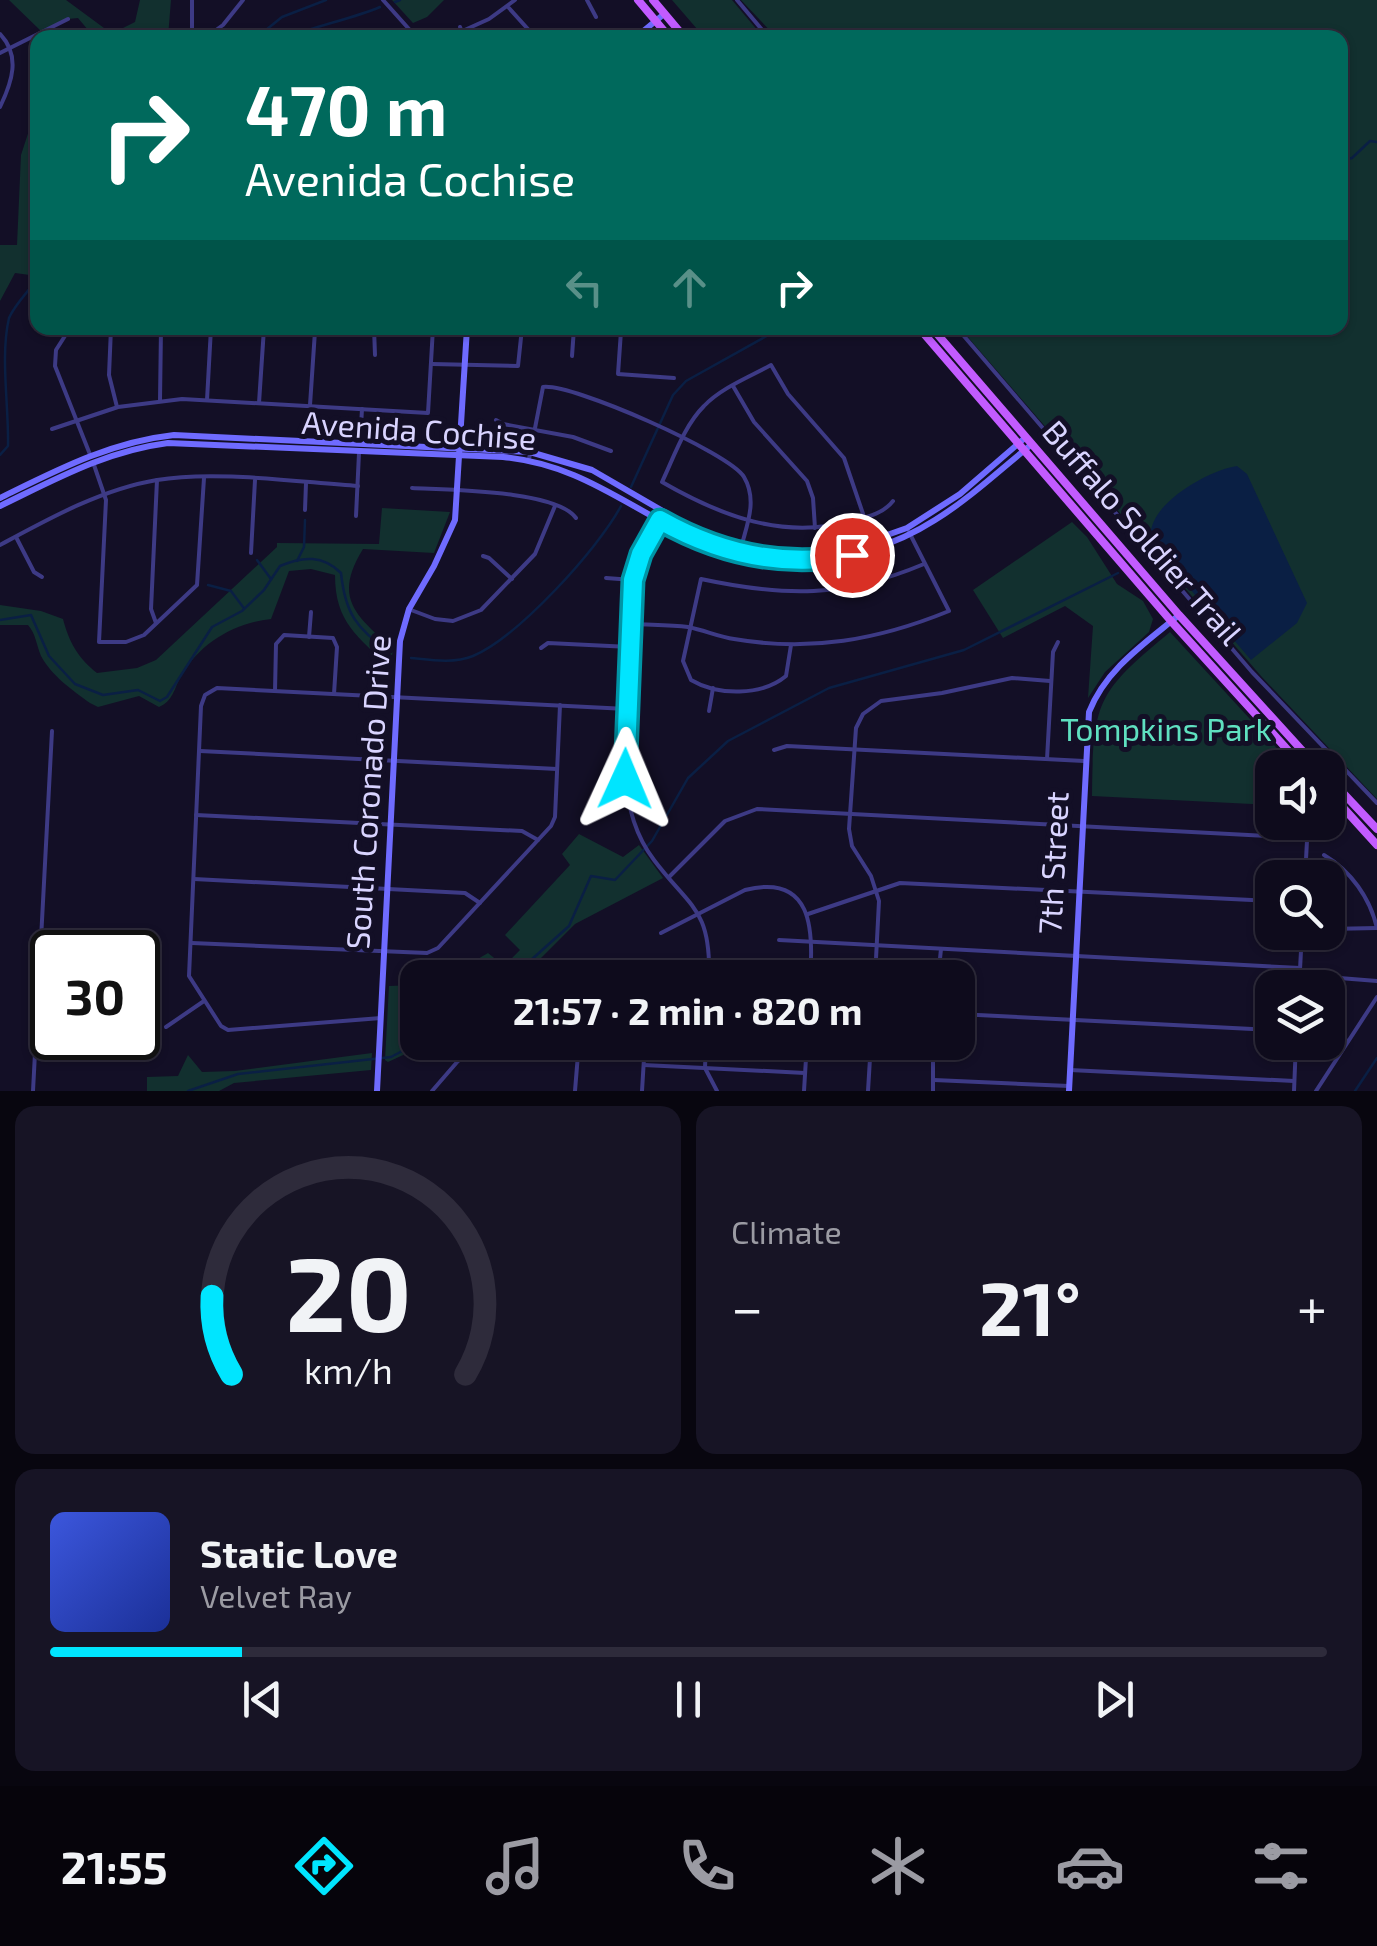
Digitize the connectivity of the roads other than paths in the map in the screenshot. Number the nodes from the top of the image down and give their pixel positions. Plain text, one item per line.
1 (192, 0) edge
2 (243, 0) edge
3 (383, 0) edge
4 (515, 0) edge
5 (587, 0) edge
6 (638, 0) edge
7 (653, 0) edge
8 (737, 0) edge
9 (507, 6) junction
10 (664, 14) junction
11 (596, 16) dead end
12 (68, 19) dead end
13 (656, 20) junction
14 (460, 29) edge
15 (46, 30) edge
16 (192, 30) edge
17 (216, 30) edge
18 (410, 30) edge
19 (529, 30) edge
20 (644, 30) edge
21 (664, 30) edge
22 (678, 30) edge
23 (762, 30) edge
24 (0, 34) edge
25 (30, 38) edge
26 (11, 48) junction
27 (0, 53) edge
28 (0, 107) edge
29 (66, 335) edge
30 (112, 335) edge
31 (161, 335) edge
32 (211, 335) edge
33 (264, 335) edge
34 (314, 335) edge
35 (374, 335) edge
36 (432, 335) edge
37 (467, 335) edge
38 (521, 335) edge
39 (574, 335) edge
40 (621, 335) edge
41 (925, 335) edge
42 (938, 335) edge
43 (963, 335) edge
44 (375, 355) dead end
45 (572, 356) dead end
46 (430, 364) junction
47 (465, 365) junction
48 (674, 378) dead end
49 (733, 386) junction
50 (160, 400) junction
51 (207, 400) junction
52 (259, 403) junction
53 (310, 406) junction
54 (118, 408) junction
55 (362, 408) junction
56 (496, 420) dead end
57 (76, 421) junction
58 (535, 428) junction
59 (52, 429) dead end
60 (682, 438) junction
61 (1025, 444) junction
62 (360, 447) junction
63 (610, 451) dead end
64 (459, 452) junction
65 (529, 456) junction
66 (91, 457) junction
67 (204, 478) junction
68 (157, 480) junction
69 (255, 480) junction
70 (306, 482) junction
71 (358, 486) junction
72 (412, 488) dead end
73 (457, 491) junction
74 (106, 494) junction
75 (0, 498) edge
76 (893, 501) dead end
77 (0, 506) edge
78 (555, 506) junction
79 (305, 510) dead end
80 (356, 516) dead end
81 (663, 516) junction
82 (576, 518) dead end
83 (864, 518) junction
84 (748, 522) junction
85 (815, 528) junction
86 (908, 532) junction
87 (16, 537) junction
88 (0, 545) edge
89 (874, 546) junction
90 (740, 550) junction
91 (251, 553) dead end
92 (483, 556) dead end
93 (924, 564) junction
94 (42, 577) dead end
95 (606, 578) dead end
96 (512, 579) junction
97 (633, 580) junction
98 (408, 609) junction
99 (311, 612) dead end
100 (1175, 618) junction
101 (156, 624) junction
102 (631, 624) junction
103 (690, 627) junction
104 (309, 637) junction
105 (1058, 642) dead end
106 (792, 645) junction
107 (630, 647) junction
108 (541, 648) dead end
109 (1050, 681) junction
110 (713, 688) junction
111 (274, 691) junction
112 (334, 694) junction
113 (397, 697) junction
114 (560, 705) junction
115 (627, 708) junction
116 (710, 711) dead end
117 (52, 731) dead end
118 (854, 749) junction
119 (774, 750) dead end
120 (1289, 750) edge
121 (1301, 750) edge
122 (200, 751) junction
123 (392, 760) junction
124 (1047, 760) junction
125 (1084, 761) junction
126 (557, 769) junction
127 (1345, 795) edge
128 (1377, 803) edge
129 (1345, 810) edge
130 (196, 815) junction
131 (852, 815) junction
132 (389, 824) junction
133 (1081, 827) junction
134 (1377, 829) edge
135 (1255, 836) edge
136 (538, 840) junction
137 (1377, 845) edge
138 (1324, 855) dead end
139 (669, 877) junction
140 (194, 880) junction
141 (386, 888) junction
142 (876, 889) junction
143 (1078, 892) junction
144 (1255, 900) edge
145 (480, 903) junction
146 (698, 914) junction
147 (808, 914) junction
148 (1377, 928) edge
149 (1345, 929) edge
150 (660, 932) dead end
151 (779, 940) dead end
152 (813, 942) junction
153 (190, 943) junction
154 (878, 944) junction
155 (941, 948) junction
156 (1301, 950) edge
157 (384, 952) junction
158 (1074, 956) junction
159 (708, 960) edge
160 (812, 960) edge
161 (877, 960) edge
162 (940, 960) edge
163 (1300, 968) joint
164 (1345, 978) edge
165 (1377, 980) edge
166 (1377, 997) edge
167 (204, 1001) junction
168 (975, 1015) edge
169 (382, 1018) junction
170 (1073, 1020) junction
171 (166, 1027) dead end
172 (1255, 1029) edge
173 (1345, 1040) edge
174 (1348, 1041) junction
175 (460, 1060) edge
176 (578, 1060) edge
177 (644, 1060) edge
178 (706, 1060) edge
179 (806, 1060) edge
180 (870, 1060) edge
181 (934, 1060) edge
182 (1295, 1060) edge
183 (644, 1064) junction
184 (706, 1068) junction
185 (1070, 1070) junction
186 (805, 1074) junction
187 (934, 1080) junction
188 (1294, 1081) junction
189 (1069, 1089) edge
190 (33, 1091) edge
191 (377, 1091) edge
192 (432, 1091) edge
193 (576, 1091) edge
194 (642, 1091) edge
195 (717, 1091) edge
196 (804, 1091) edge
197 (868, 1091) edge
198 (933, 1091) edge
199 (1294, 1091) edge
200 (1316, 1091) edge

1 - 16 street
2 - 17 street
3 - 18 street
4 - 9 street
5 - 11 street
6 - 13 main road
7 - 10 main road
8 - 23 street
9 - 14 street
9 - 19 street
10 - 13 street
10 - 22 main road
12 - 15 street
13 - 20 street
13 - 21 main road
24 - 26 street
25 - 26 street
26 - 27 street
26 - 28 street
29 - 57 street
30 - 54 street
31 - 50 street
32 - 51 street
33 - 52 street
34 - 53 street
35 - 44 street
36 - 46 street
37 - 47 street, South Coronado Drive
38 - 47 street
39 - 45 street
40 - 48 street
41 - 61 main road, Buffalo Soldier Trail
42 - 61 main road, Buffalo Soldier Trail
43 - 128 street
46 - 47 street
46 - 55 street
47 - 64 street, South Coronado Drive
49 - 60 street
49 - 83 street
49 - 85 street
50 - 51 street
50 - 54 street
51 - 52 street
52 - 53 street
53 - 55 street
54 - 57 street
55 - 62 street
56 - 58 street
57 - 59 street
57 - 66 street
58 - 60 street
58 - 63 street
58 - 65 street
60 - 84 street
60 - 84 street
61 - 86 street, Avenida Cochise
61 - 100 main road, Buffalo Soldier Trail
62 - 64 street, Avenida Cochise
62 - 66 street, Avenida Cochise
62 - 71 street
64 - 65 street, Avenida Cochise
64 - 73 street, South Coronado Drive
65 - 81 street, Avenida Cochise
66 - 74 street
66 - 75 street, Avenida Cochise
66 - 77 street, Avenida Cochise
67 - 68 street
67 - 69 street
67 - 101 street
68 - 74 street
68 - 101 street
69 - 70 street
69 - 91 street
70 - 71 street
70 - 79 street
71 - 80 street
72 - 73 street
73 - 78 street
73 - 98 street, South Coronado Drive
74 - 87 street
74 - 101 street
76 - 83 street
78 - 82 street
78 - 96 street
81 - 90 street, Avenida Cochise
81 - 97 street
83 - 85 street
83 - 89 street
84 - 85 street
84 - 90 street
86 - 89 street, Avenida Cochise
86 - 93 street
87 - 88 street
87 - 94 street
89 - 90 street, Avenida Cochise
92 - 96 street
93 - 103 street
93 - 106 street
95 - 97 street
96 - 98 street
97 - 102 street
98 - 113 street, South Coronado Drive
99 - 104 street
100 - 120 main road, Buffalo Soldier Trail
100 - 121 main road, Buffalo Soldier Trail
100 - 125 street, 7th Street
102 - 103 street
102 - 107 street
103 - 106 street
103 - 110 street
104 - 111 street
104 - 112 street
105 - 109 street
106 - 110 street
107 - 108 street
107 - 115 street
109 - 118 street
109 - 124 street
110 - 116 street
111 - 112 street
111 - 122 street
112 - 113 street
113 - 114 street
113 - 123 street, South Coronado Drive
114 - 115 street
114 - 126 street
115 - 139 street
117 - 190 street
118 - 119 street
118 - 124 street
118 - 131 street
122 - 123 street
122 - 130 street
123 - 126 street
123 - 132 street, South Coronado Drive
124 - 125 street
125 - 133 street, 7th Street
126 - 136 street
127 - 134 main road
129 - 137 main road
130 - 132 street
130 - 140 street
131 - 133 street
131 - 139 street
131 - 142 street
132 - 136 street
132 - 141 street, South Coronado Drive
133 - 135 street
133 - 143 street, 7th Street
136 - 145 street
138 - 148 street
139 - 146 street
140 - 141 street
140 - 153 street
141 - 145 street
141 - 157 street, South Coronado Drive
142 - 143 street
142 - 147 street
142 - 154 street
143 - 144 street
143 - 158 street, 7th Street
145 - 157 street
146 - 147 street
146 - 150 street
146 - 159 street
147 - 152 street
148 - 149 street
151 - 152 street
152 - 154 street
152 - 160 street
153 - 157 street
153 - 167 street
154 - 155 street
154 - 161 street
155 - 158 street
155 - 162 street
156 - 163 street
157 - 169 street, South Coronado Drive
158 - 163 street
158 - 170 street, 7th Street
164 - 165 street
166 - 174 street
167 - 169 street
167 - 171 street
168 - 170 street
169 - 191 street, South Coronado Drive
170 - 172 street
170 - 185 street, 7th Street
173 - 174 street
174 - 200 street
175 - 192 street
176 - 193 street
177 - 183 street
178 - 184 street
179 - 186 street
180 - 197 street
181 - 187 street
182 - 188 street
183 - 184 street
183 - 194 street
184 - 186 street
184 - 195 street
185 - 188 street
185 - 189 street, 7th Street
186 - 196 street
187 - 189 street
187 - 198 street
188 - 199 street

